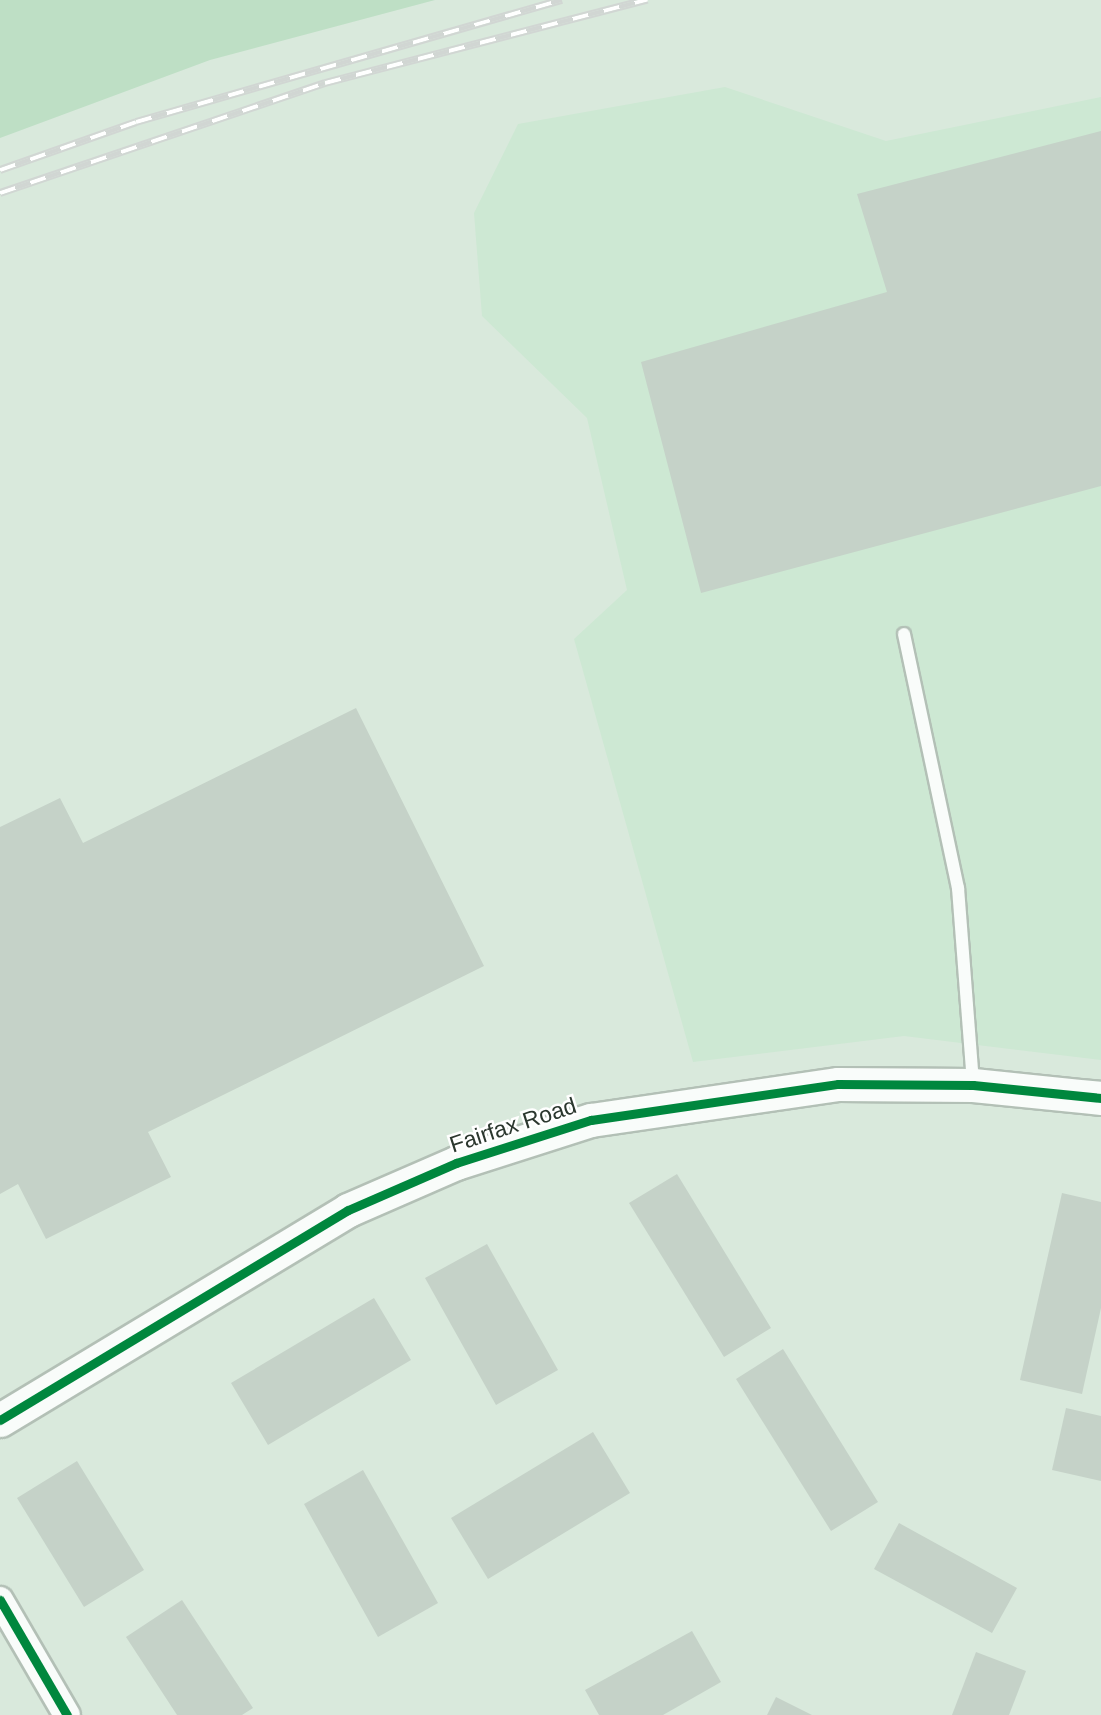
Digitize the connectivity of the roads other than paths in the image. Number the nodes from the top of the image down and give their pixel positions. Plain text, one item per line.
1 (904, 634) dead end
2 (974, 1085) junction
3 (1101, 1098) edge
4 (1, 1418) edge
5 (0, 1600) edge
6 (67, 1715) edge

1 - 2 lane
2 - 3 street, Fairfax Road
2 - 4 street, Fairfax Road
5 - 6 street

